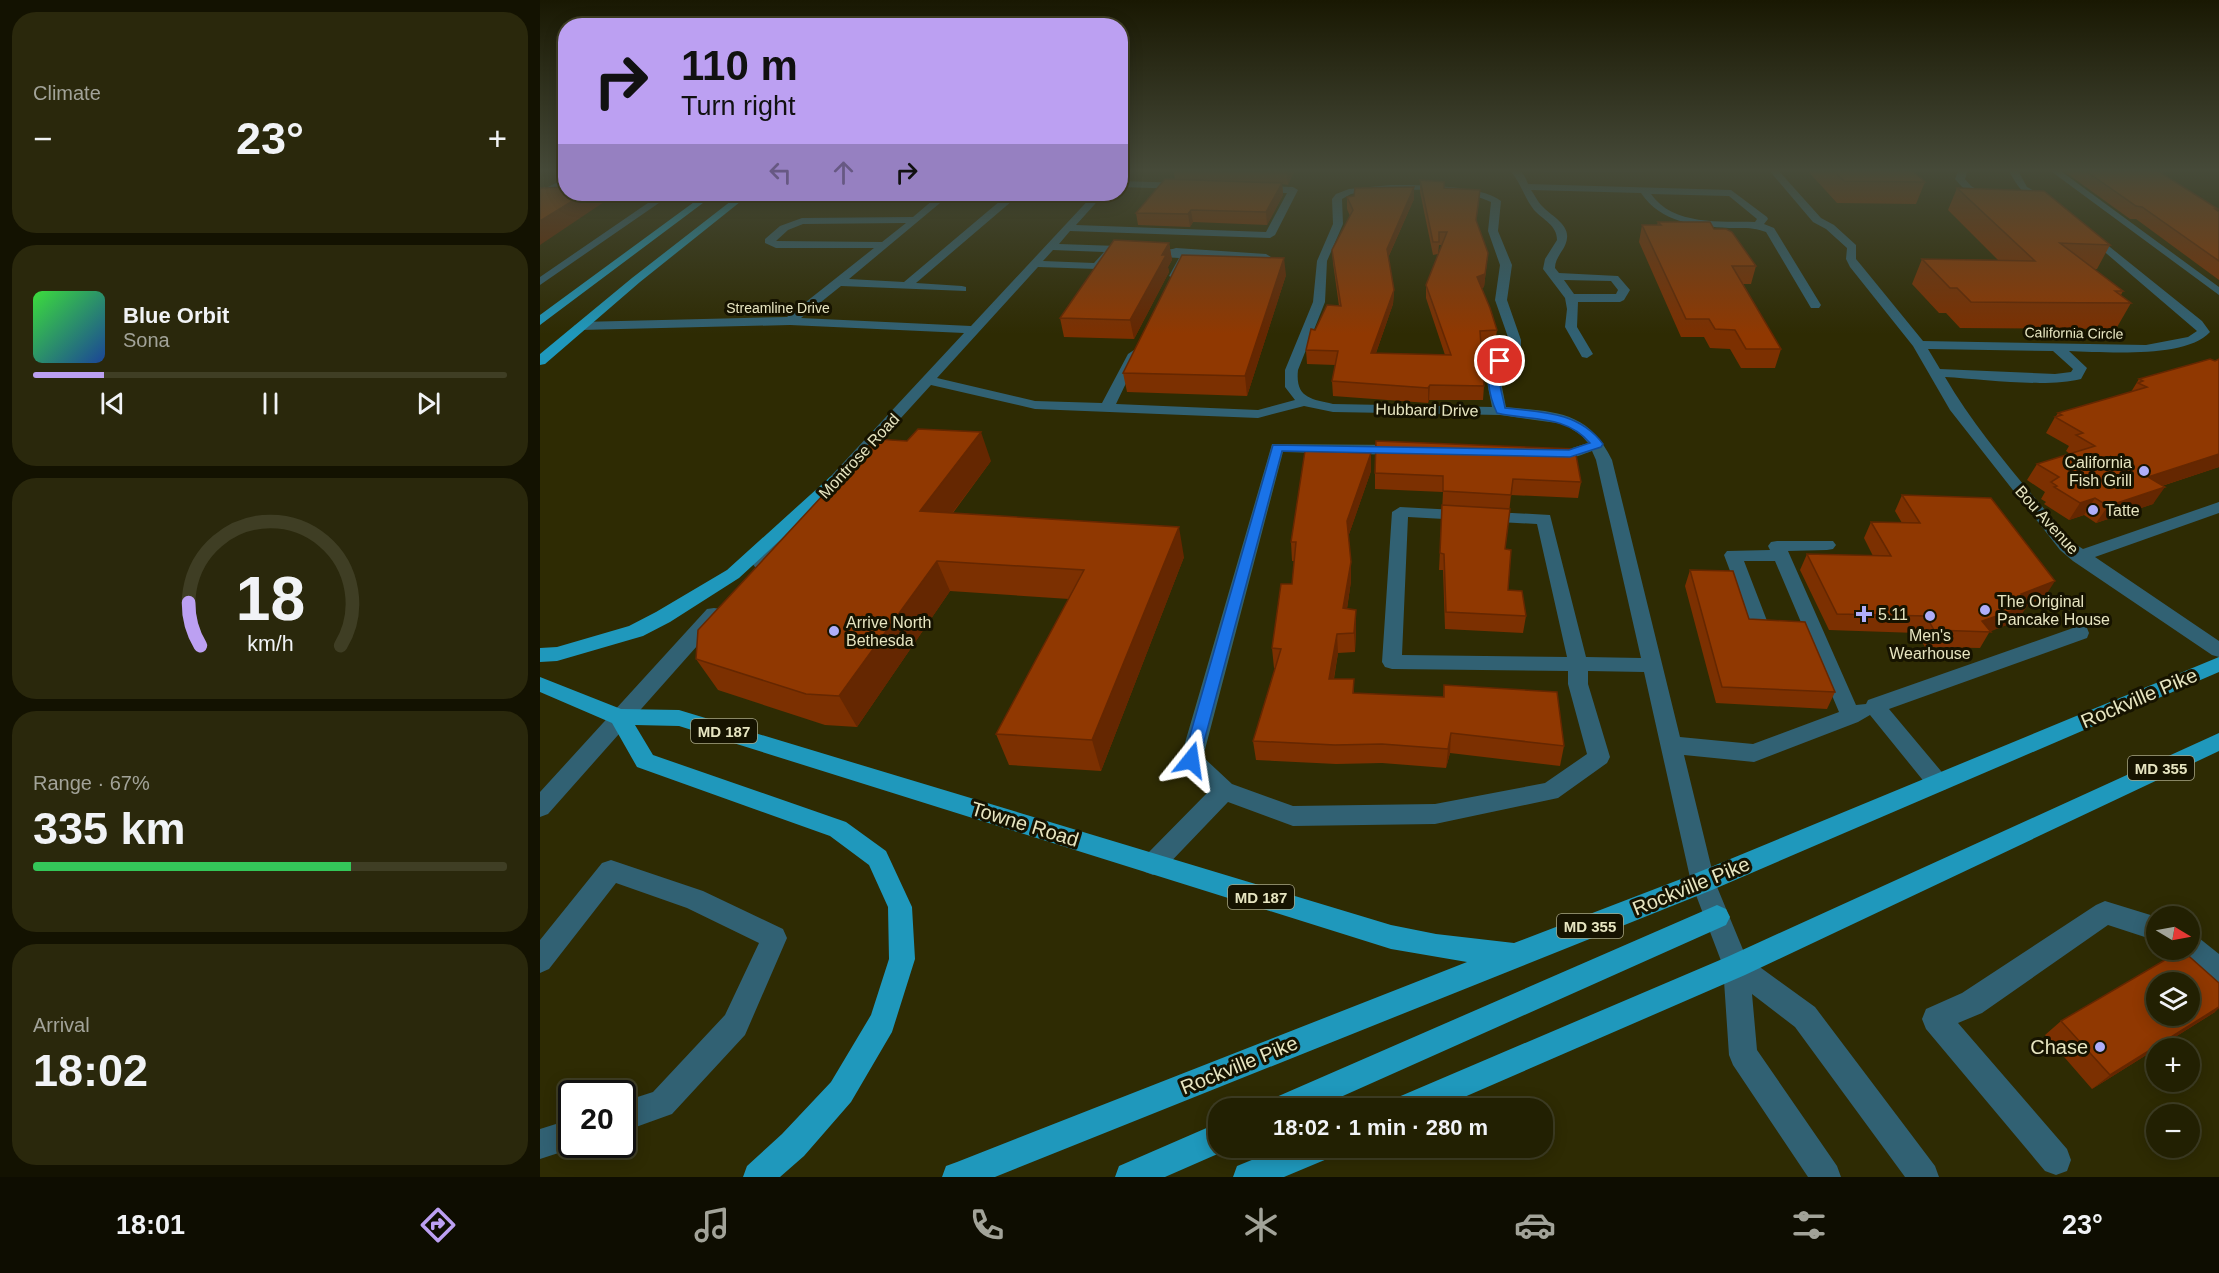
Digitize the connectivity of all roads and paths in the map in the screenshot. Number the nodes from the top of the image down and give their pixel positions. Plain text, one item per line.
1 (624, 224) edge
2 (670, 224) edge
3 (708, 224) edge
4 (794, 224) edge
5 (911, 224) edge
6 (979, 224) edge
7 (1072, 224) edge
8 (1276, 224) edge
9 (1337, 224) edge
10 (1494, 224) edge
11 (1553, 224) edge
12 (1743, 224) edge
13 (1823, 224) edge
14 (2126, 224) edge
15 (1758, 225) joint
16 (2080, 226) edge
17 (1068, 228) junction
18 (884, 245) junction
19 (1050, 247) junction
20 (1133, 251) junction
21 (1186, 255) junction
22 (1265, 260) junction
23 (1034, 264) junction
24 (1261, 272) edge
25 (1556, 276) junction
26 (540, 282) edge
27 (838, 282) junction
28 (1170, 285) edge
29 (906, 286) junction
30 (962, 289) dead end
31 (2219, 292) edge
32 (1571, 298) junction
33 (1815, 305) dead end
34 (540, 321) edge
35 (790, 321) junction
36 (580, 326) junction
37 (974, 330) junction
38 (1919, 345) junction
39 (1138, 346) edge
40 (2057, 348) junction
41 (1587, 354) dead end
42 (540, 361) edge
43 (1936, 374) junction
44 (928, 380) junction
45 (1305, 402) junction
46 (1107, 408) junction
47 (1500, 411) junction
48 (1597, 444) junction
49 (1418, 450) edge
50 (1535, 453) edge
51 (836, 480) junction
52 (2219, 507) edge
53 (1827, 545) dead end
54 (1781, 556) junction
55 (2079, 557) junction
56 (1760, 626) edge
57 (2080, 633) dead end
58 (2219, 650) edge
59 (540, 655) edge
60 (1578, 664) junction
61 (2219, 664) edge
62 (1652, 665) junction
63 (540, 684) edge
64 (1875, 706) junction
65 (1851, 716) junction
66 (618, 717) junction
67 (2219, 741) edge
68 (1671, 744) junction
69 (1938, 783) junction
70 (1224, 791) junction
71 (540, 807) edge
72 (1153, 864) junction
73 (1703, 882) junction
74 (1717, 917) junction
75 (2146, 925) edge
76 (1515, 955) junction
77 (2200, 955) edge
78 (540, 960) edge
79 (1736, 966) junction
80 (2219, 971) edge
81 (1307, 1098) edge
82 (1429, 1098) edge
83 (636, 1112) edge
84 (558, 1138) edge
85 (1208, 1142) edge
86 (540, 1144) edge
87 (1292, 1158) edge
88 (1295, 1158) edge
89 (2056, 1160) dead end
90 (758, 1177) edge
91 (957, 1177) edge
92 (1130, 1177) edge
93 (1248, 1177) edge
94 (1259, 1177) edge
95 (1827, 1177) edge
96 (1924, 1177) edge

1 - 26 street
2 - 34 main road
3 - 36 main road
4 - 18 street
5 - 18 street
6 - 29 street
7 - 17 street, Montrose Road
8 - 17 street
9 - 45 street
10 - 47 street
11 - 25 street
12 - 15 street
13 - 38 street
14 - 31 street
15 - 33 street
16 - 40 street, California Circle
17 - 19 street, Montrose Road
18 - 27 street
19 - 20 street
19 - 23 street, Montrose Road
20 - 21 street
20 - 22 street
20 - 23 street
21 - 22 street
21 - 28 street
22 - 24 street
23 - 37 street, Montrose Road
25 - 32 street
25 - 32 street
27 - 29 street
27 - 35 street
29 - 30 street
32 - 41 street
35 - 36 street, Streamline Drive
35 - 37 street, Streamline Drive
36 - 42 main road
37 - 44 street, Montrose Road
38 - 40 street, California Circle
38 - 43 street, Bou Avenue
39 - 46 street
40 - 43 street
43 - 55 street, Bou Avenue
44 - 46 street, Hubbard Drive
44 - 51 street, Montrose Road
45 - 46 street, Hubbard Drive
45 - 47 street, Hubbard Drive
47 - 48 street, Hubbard Drive
48 - 50 street
48 - 62 street, Hubbard Drive
49 - 70 street
51 - 59 main road
51 - 66 street, Montrose Road
52 - 55 street
53 - 54 street
54 - 56 street
54 - 65 street
55 - 58 street, Bou Avenue
57 - 64 street
60 - 60 street
60 - 62 street
60 - 70 street
61 - 69 main road, Rockville Pike / MD 355
62 - 68 street, Hubbard Drive
63 - 66 main road, Towne Road / MD 187
64 - 65 street
64 - 69 street
65 - 68 street
66 - 71 street, Montrose Road
66 - 72 main road, Towne Road / MD 187
66 - 90 main road
67 - 79 main road, MD 355
68 - 73 street, Hubbard Drive
69 - 73 main road, Rockville Pike / MD 355
70 - 72 street
72 - 76 main road, Towne Road / MD 187
73 - 74 street, Hubbard Drive
73 - 76 main road, Rockville Pike / MD 355
74 - 79 street, Hubbard Drive
74 - 81 main road
75 - 89 street
76 - 91 main road, Rockville Pike / MD 355
77 - 80 street
78 - 83 street
79 - 82 main road, MD 355
79 - 95 street, Hubbard Drive
79 - 96 street
84 - 86 street
85 - 92 main road
87 - 93 main road
88 - 94 main road

